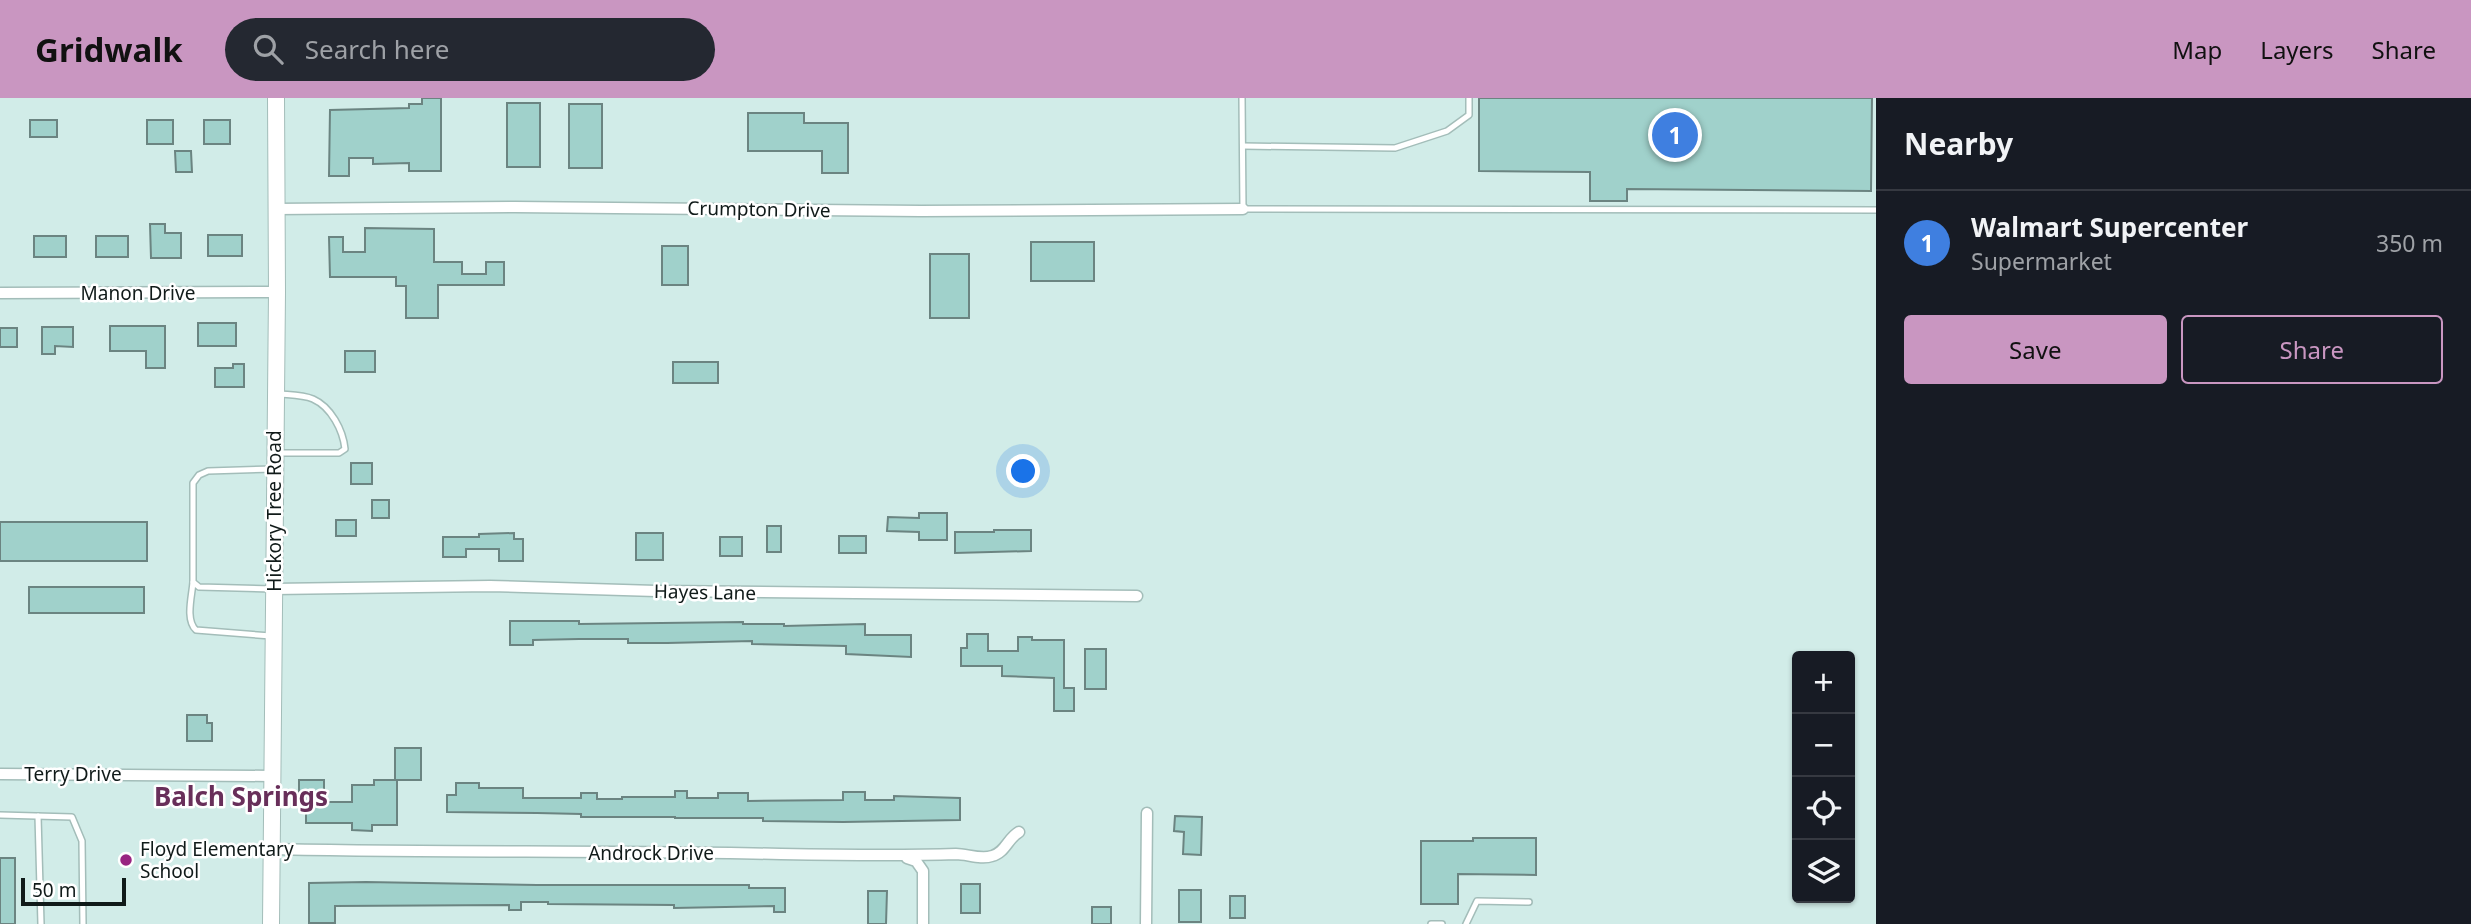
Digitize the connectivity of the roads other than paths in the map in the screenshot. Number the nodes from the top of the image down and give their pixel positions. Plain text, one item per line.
1 (276, 98) edge
2 (1242, 98) edge
3 (1469, 98) edge
4 (1243, 146) junction
5 (275, 209) junction
6 (1243, 209) junction
7 (1876, 210) edge
8 (277, 292) junction
9 (0, 293) edge
10 (275, 393) junction
11 (274, 461) junction
12 (193, 582) junction
13 (273, 589) junction
14 (1137, 596) dead end
15 (273, 636) junction
16 (0, 774) edge
17 (271, 776) junction
18 (1147, 813) dead end
19 (0, 816) edge
20 (38, 816) junction
21 (1019, 832) dead end
22 (272, 849) junction
23 (904, 857) junction
24 (1529, 902) dead end
25 (41, 924) edge
26 (83, 924) edge
27 (271, 924) edge
28 (923, 924) edge
29 (1146, 924) edge
30 (1431, 924) edge
31 (1442, 924) edge
32 (1466, 924) edge

1 - 5 street, Hickory Tree Road
2 - 4 lane
3 - 4 lane
4 - 6 lane
5 - 6 street, Crumpton Drive
5 - 8 street, Hickory Tree Road
6 - 7 lane
8 - 9 street, Manon Drive
8 - 10 street, Hickory Tree Road
10 - 11 street, Hickory Tree Road
10 - 11 lane
11 - 12 lane
11 - 13 street, Hickory Tree Road
12 - 13 lane
12 - 15 lane
13 - 14 street, Hayes Lane
13 - 15 street, Hickory Tree Road
15 - 17 street, Hickory Tree Road
16 - 17 street, Terry Drive
17 - 22 street, Hickory Tree Road
18 - 29 street
19 - 20 lane
20 - 25 lane
20 - 26 lane
21 - 23 street, Androck Drive
22 - 23 street, Androck Drive
22 - 27 street, Hickory Tree Road
23 - 28 street
24 - 32 lane
30 - 31 lane

